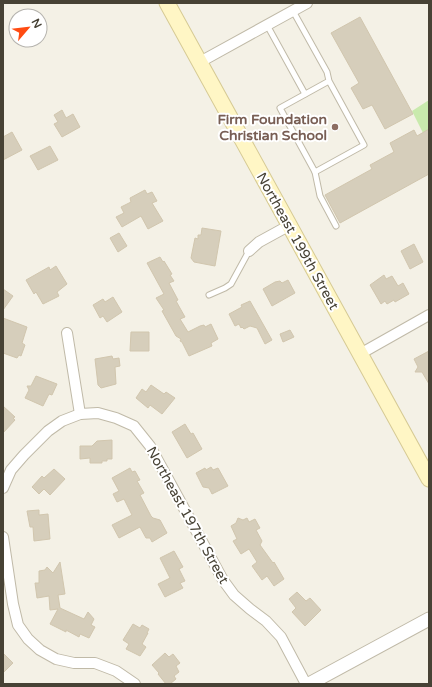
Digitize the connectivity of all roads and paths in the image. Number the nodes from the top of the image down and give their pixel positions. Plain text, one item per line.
1 (167, 3) edge
2 (307, 3) edge
3 (293, 11) junction
4 (267, 25) junction
5 (200, 62) junction
6 (329, 81) junction
7 (305, 94) junction
8 (315, 172) junction
9 (290, 225) junction
10 (336, 226) dead end
11 (249, 251) joint
12 (209, 295) dead end
13 (429, 315) edge
14 (67, 333) dead end
15 (360, 354) junction
16 (80, 414) junction
17 (429, 479) edge
18 (3, 488) edge
19 (3, 537) edge
20 (429, 619) edge
21 (135, 684) edge
22 (307, 684) edge

1 - 5 main road, Northeast 199th Street
2 - 3 street
3 - 4 street
3 - 6 lane
4 - 5 street
4 - 7 lane
5 - 9 main road, Northeast 199th Street
6 - 7 lane
6 - 8 lane
7 - 8 lane
8 - 10 lane
9 - 11 street
9 - 15 main road, Northeast 199th Street
11 - 12 lane
13 - 15 street
14 - 16 street
15 - 17 main road, Northeast 199th Street
16 - 18 street
16 - 22 street, Northeast 197th Street
19 - 21 street
20 - 22 street

